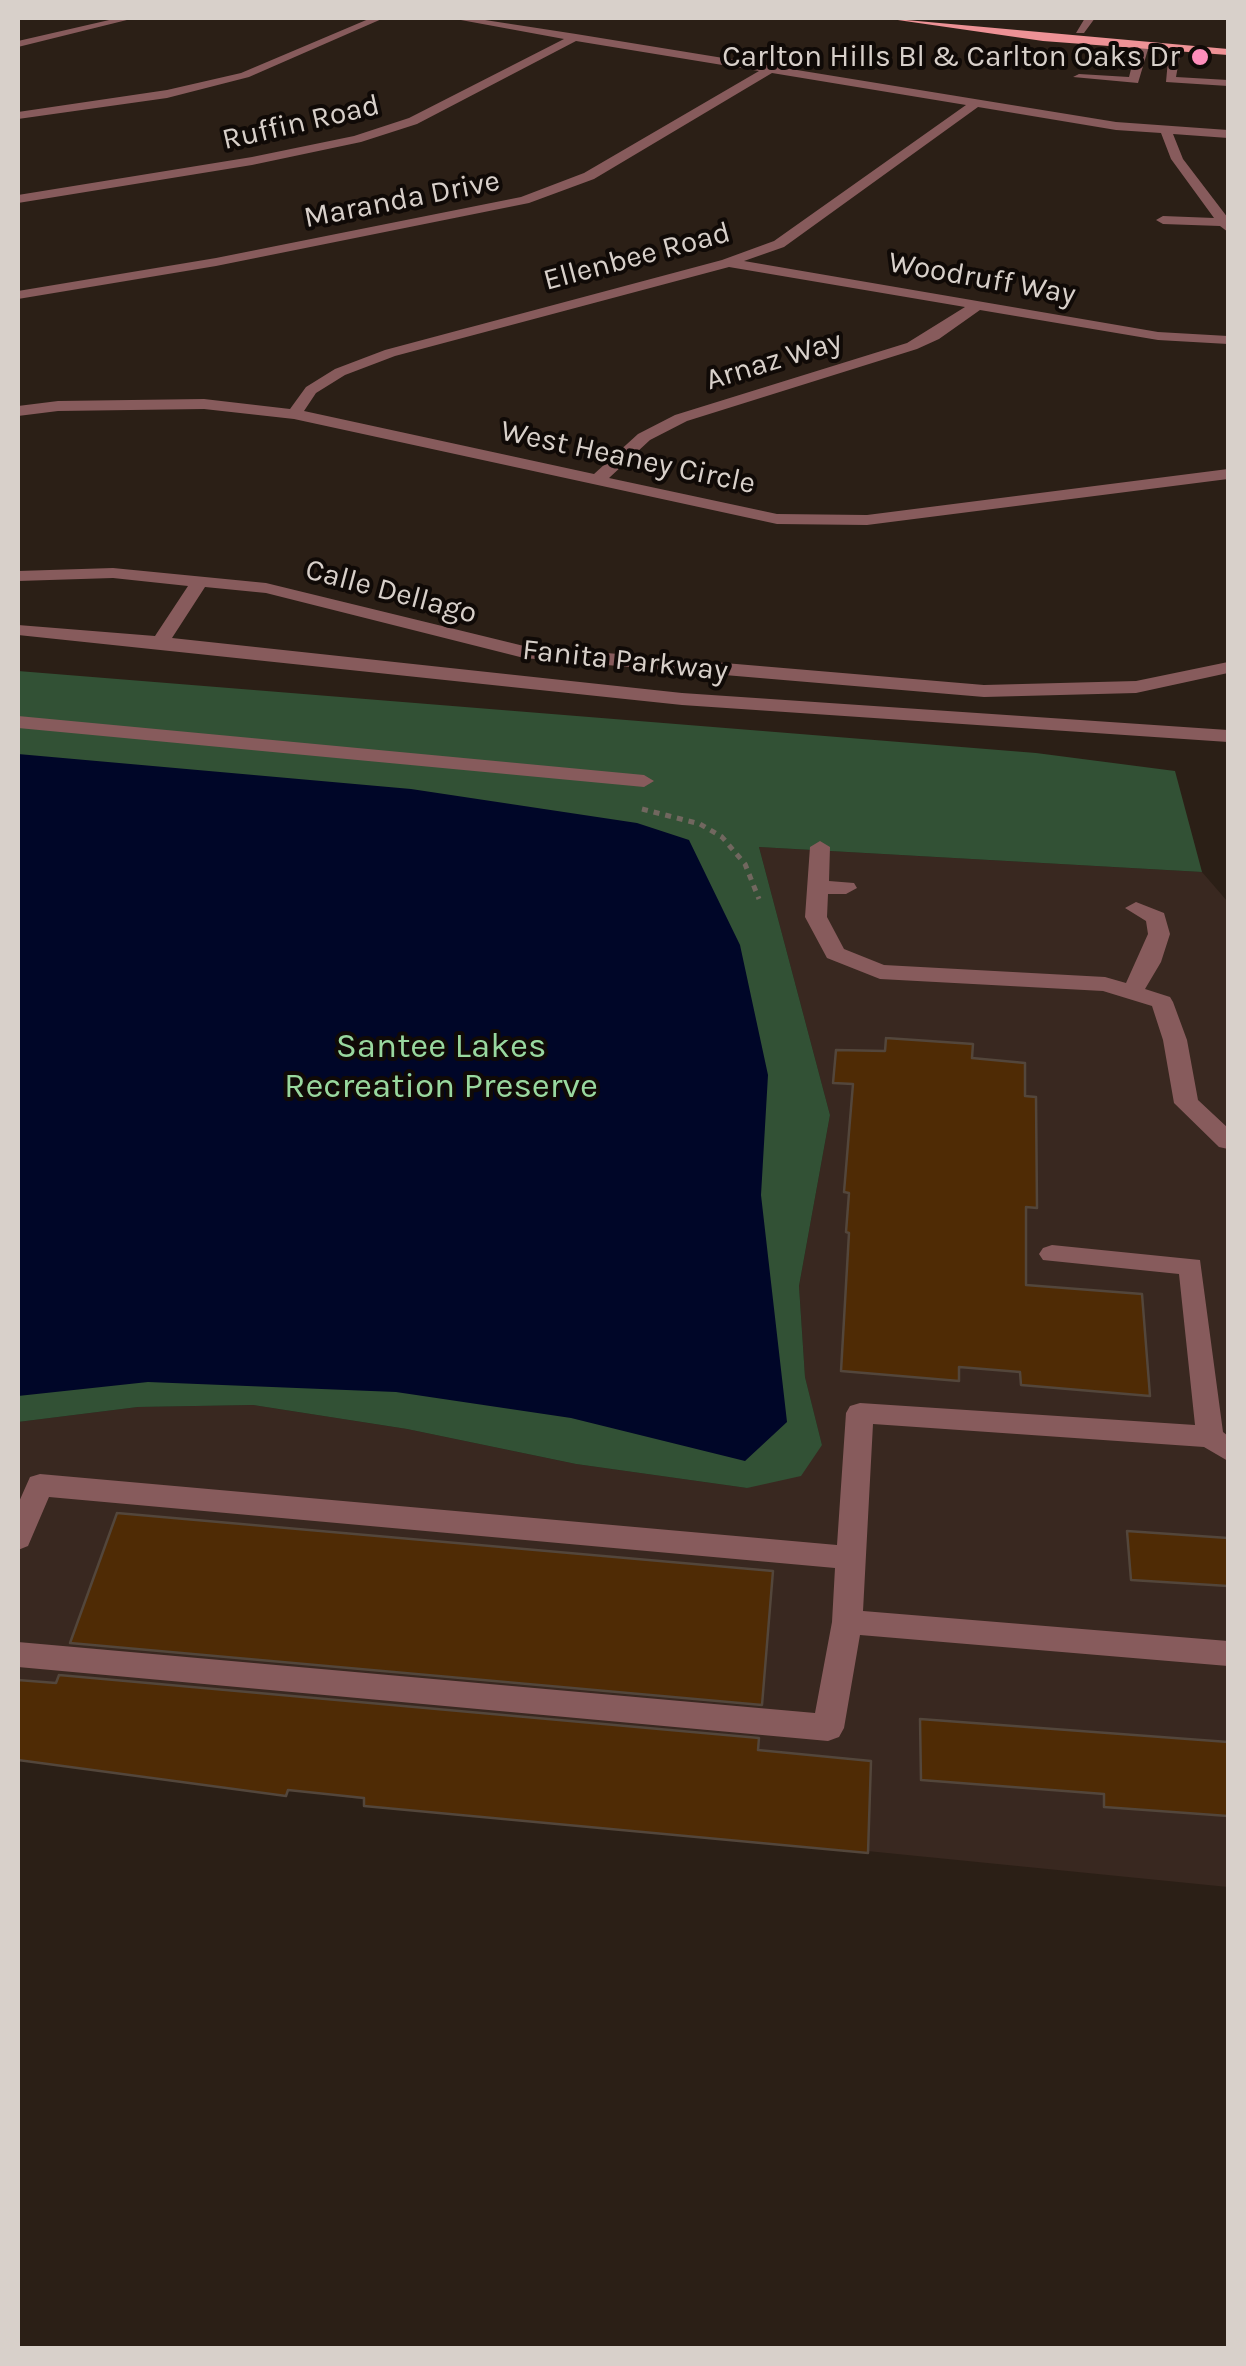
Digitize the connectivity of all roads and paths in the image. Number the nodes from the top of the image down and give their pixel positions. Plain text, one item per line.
1 (130, 18) edge
2 (379, 18) edge
3 (454, 18) edge
4 (889, 18) edge
5 (961, 18) edge
6 (1090, 18) edge
7 (1080, 31) junction
8 (576, 37) junction
9 (1228, 42) edge
10 (18, 44) edge
11 (1142, 46) junction
12 (1175, 49) junction
13 (1228, 52) edge
14 (768, 71) junction
15 (1079, 78) dead end
16 (1228, 83) edge
17 (975, 104) junction
18 (18, 116) edge
19 (1166, 131) junction
20 (1228, 134) edge
21 (18, 199) edge
22 (1163, 220) dead end
23 (1227, 224) edge
24 (727, 263) junction
25 (18, 295) edge
26 (975, 306) junction
27 (1228, 340) edge
28 (18, 412) edge
29 (294, 414) junction
30 (1228, 474) edge
31 (597, 480) junction
32 (18, 576) edge
33 (202, 580) junction
34 (18, 630) edge
35 (160, 642) junction
36 (1228, 668) edge
37 (18, 722) edge
38 (1228, 736) edge
39 (644, 781) dead end
40 (820, 848) dead end
41 (818, 887) junction
42 (846, 888) dead end
43 (1136, 908) dead end
44 (1132, 993) junction
45 (1228, 1141) edge
46 (1052, 1254) dead end
47 (1219, 1444) edge
48 (18, 1538) edge
49 (850, 1558) junction
50 (847, 1622) junction
51 (1228, 1654) edge
52 (18, 1655) edge

1 - 10 street
2 - 18 street
3 - 8 street
4 - 11 main road
5 - 7 main road
6 - 7 street
7 - 9 main road
8 - 14 street
8 - 21 street, Ruffin Road
11 - 12 main road
11 - 15 street
12 - 13 main road
12 - 16 street
14 - 17 street
14 - 25 street, Maranda Drive
17 - 19 street
17 - 24 street, Ellenbee Road
19 - 20 street
19 - 23 street
22 - 23 street
24 - 26 street, Woodruff Way
24 - 29 street, Ellenbee Road
26 - 27 street, Woodruff Way
26 - 31 street, Arnaz Way
28 - 29 street, West Heaney Circle
29 - 31 street, West Heaney Circle
30 - 31 street, West Heaney Circle
32 - 33 street, Calle Dellago
33 - 35 street
33 - 36 street, Calle Dellago
34 - 35 street, Fanita Parkway
35 - 38 street, Fanita Parkway
37 - 39 street
40 - 41 street
41 - 42 street
41 - 44 street
43 - 44 street
44 - 45 street
46 - 47 street
47 - 49 street
48 - 49 street
49 - 50 street
50 - 51 street
50 - 52 street

